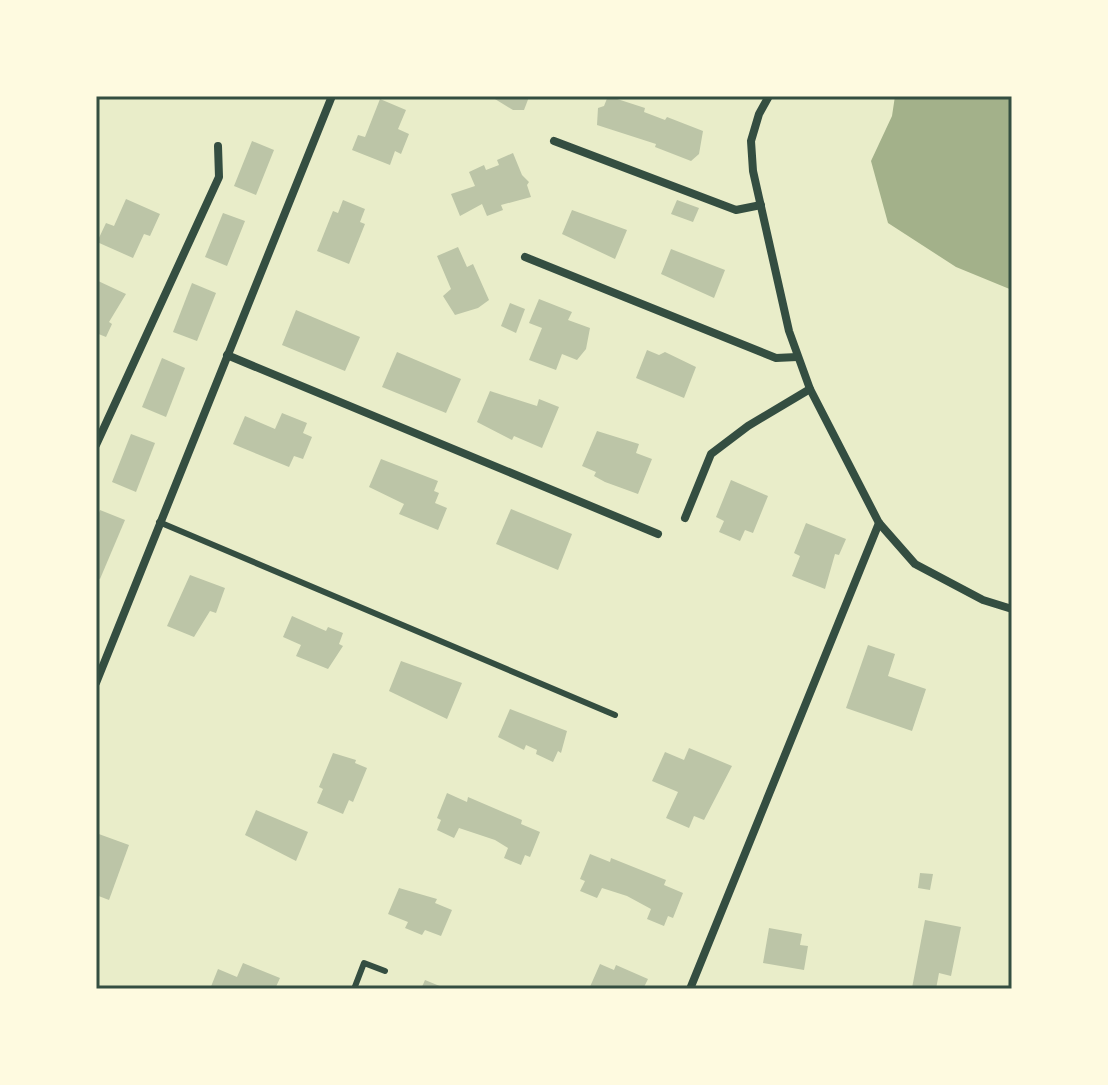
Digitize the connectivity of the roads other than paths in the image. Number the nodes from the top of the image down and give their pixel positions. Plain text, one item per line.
1 (332, 96) edge
2 (769, 96) edge
3 (554, 141) dead end
4 (218, 146) dead end
5 (761, 205) junction
6 (525, 257) dead end
7 (227, 355) junction
8 (797, 357) junction
9 (810, 389) junction
10 (96, 445) edge
11 (685, 518) dead end
12 (159, 522) junction
13 (879, 523) junction
14 (658, 534) dead end
15 (1012, 609) edge
16 (96, 683) edge
17 (615, 715) dead end
18 (385, 971) dead end
19 (354, 989) edge
20 (690, 989) edge

1 - 7 street
2 - 5 street
3 - 5 street
4 - 10 street
5 - 8 street
6 - 8 street
7 - 12 street
7 - 14 street
8 - 9 street
9 - 11 street
9 - 13 street
12 - 16 street
12 - 17 lane
13 - 15 street
13 - 20 street
18 - 19 lane

